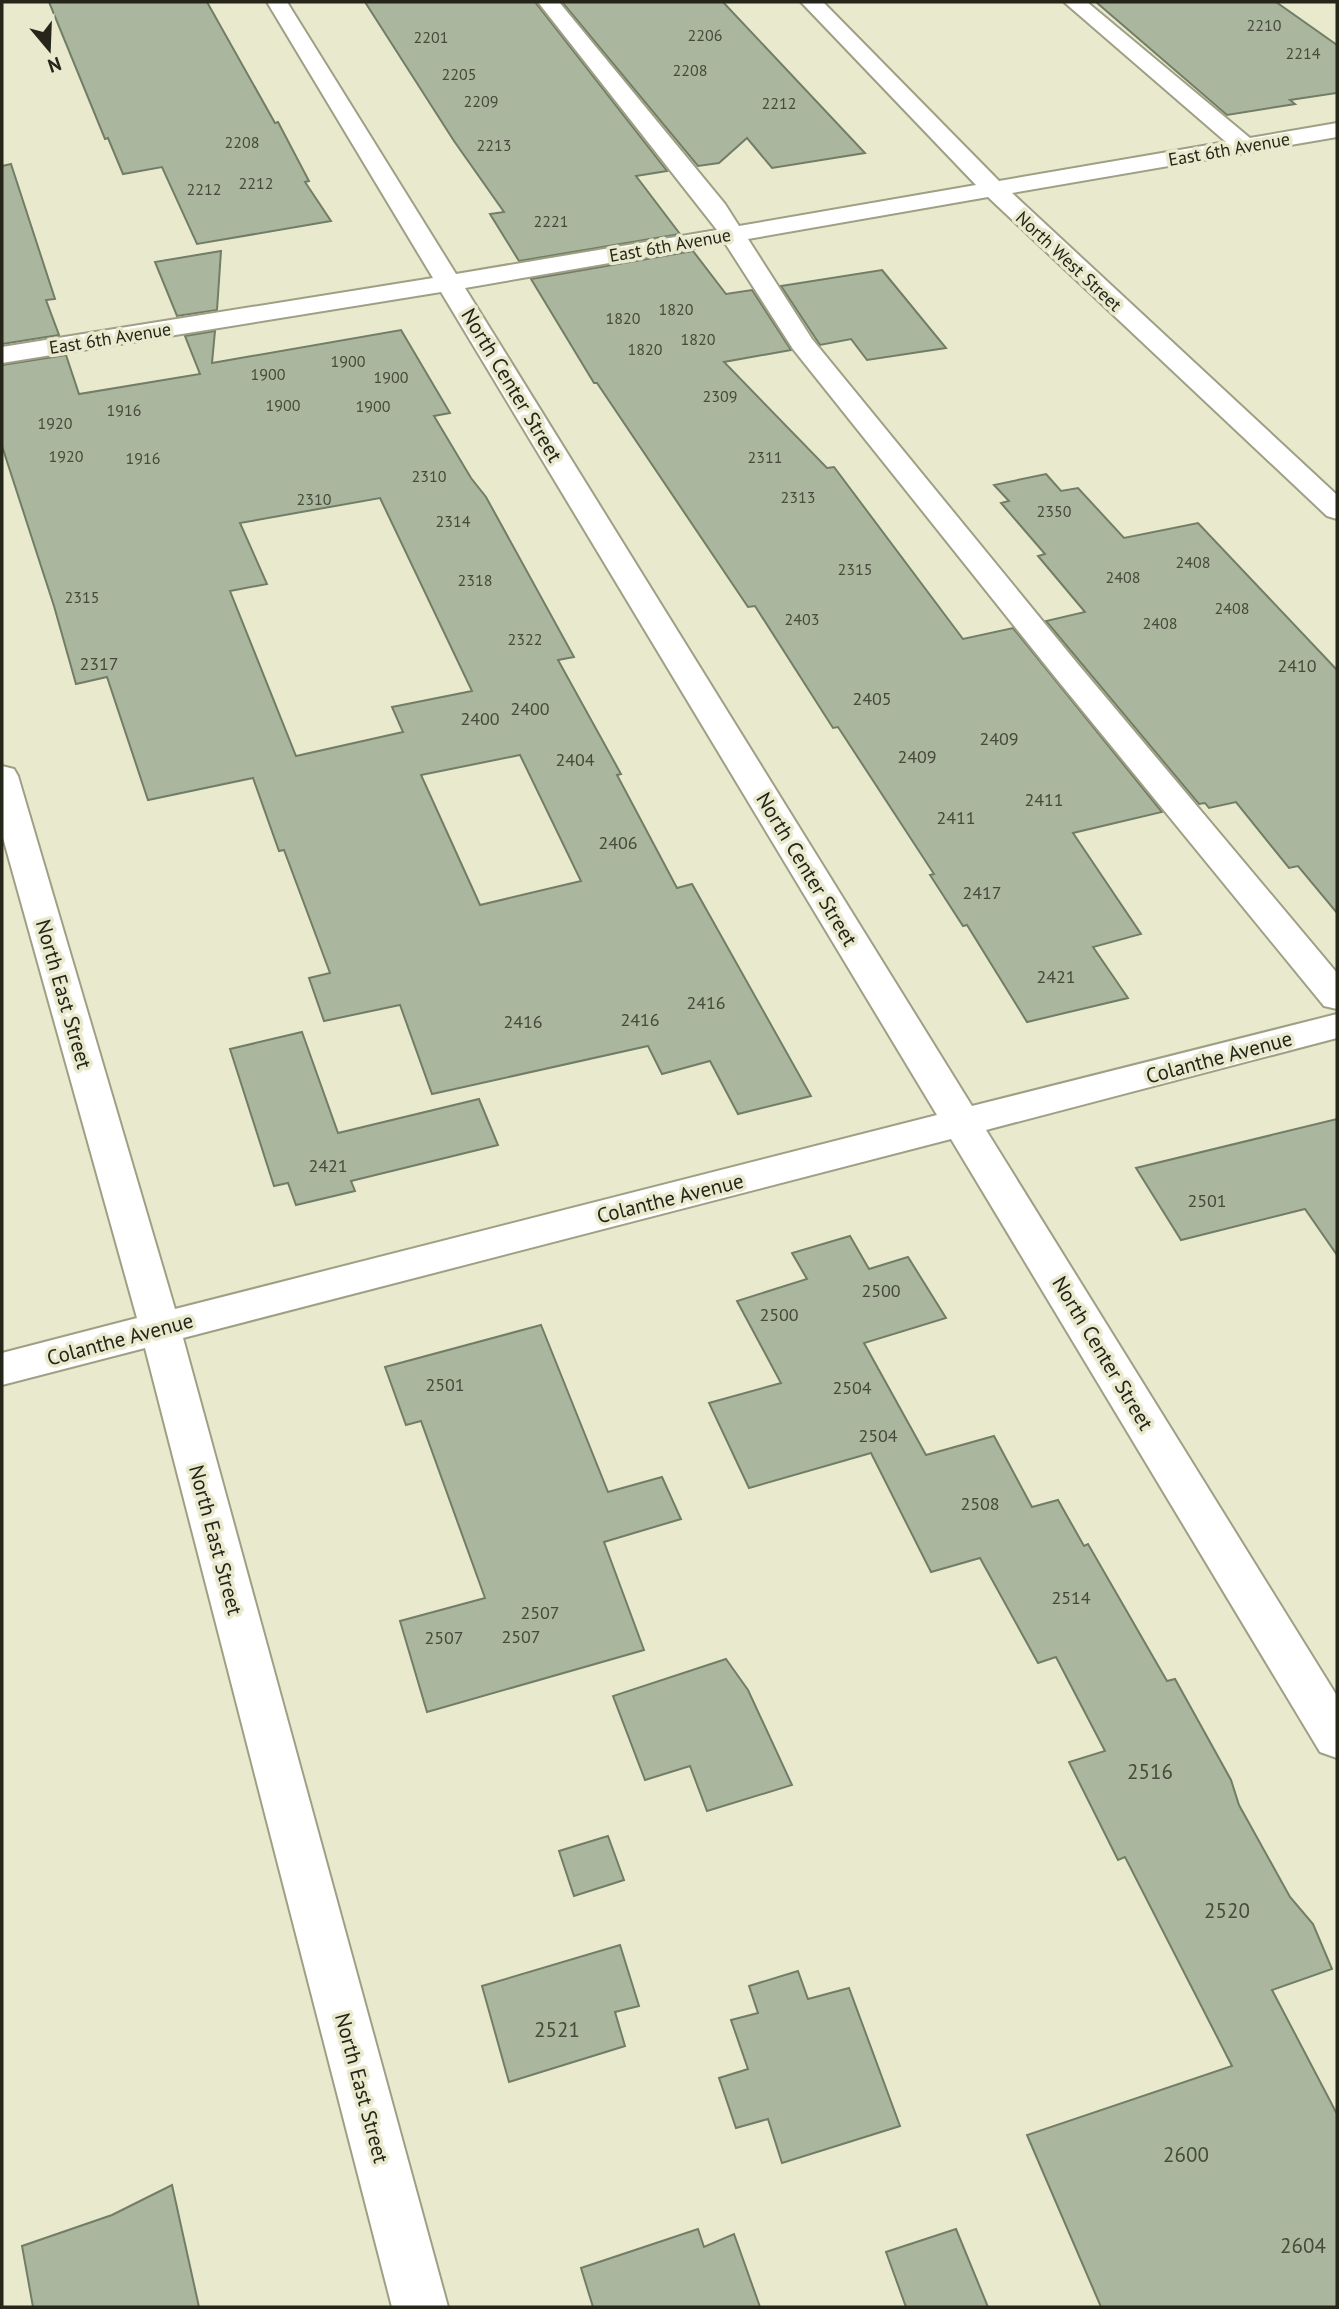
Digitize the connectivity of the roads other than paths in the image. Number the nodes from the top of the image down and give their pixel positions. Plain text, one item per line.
1 (277, 2) edge
2 (548, 2) edge
3 (811, 2) edge
4 (1074, 2) edge
5 (1337, 130) edge
6 (1245, 146) junction
7 (994, 190) junction
8 (731, 234) junction
9 (450, 283) junction
10 (2, 355) edge
11 (1337, 510) edge
12 (2, 776) edge
13 (1337, 997) edge
14 (1337, 1026) edge
15 (963, 1124) junction
16 (160, 1328) junction
17 (2, 1370) edge
18 (1337, 1737) edge
19 (420, 2307) edge

1 - 9 street, North Center Street
2 - 8 street
3 - 7 street, North West Street
4 - 6 street
5 - 6 street, East 6th Avenue
6 - 7 street, East 6th Avenue
7 - 8 street, East 6th Avenue
7 - 11 street, North West Street
8 - 9 street, East 6th Avenue
8 - 13 street
9 - 10 street, East 6th Avenue
9 - 15 street, North Center Street
12 - 16 street, North East Street
14 - 15 street, Colanthe Avenue
15 - 16 street, Colanthe Avenue
15 - 18 street, North Center Street
16 - 17 street, Colanthe Avenue
16 - 19 street, North East Street

